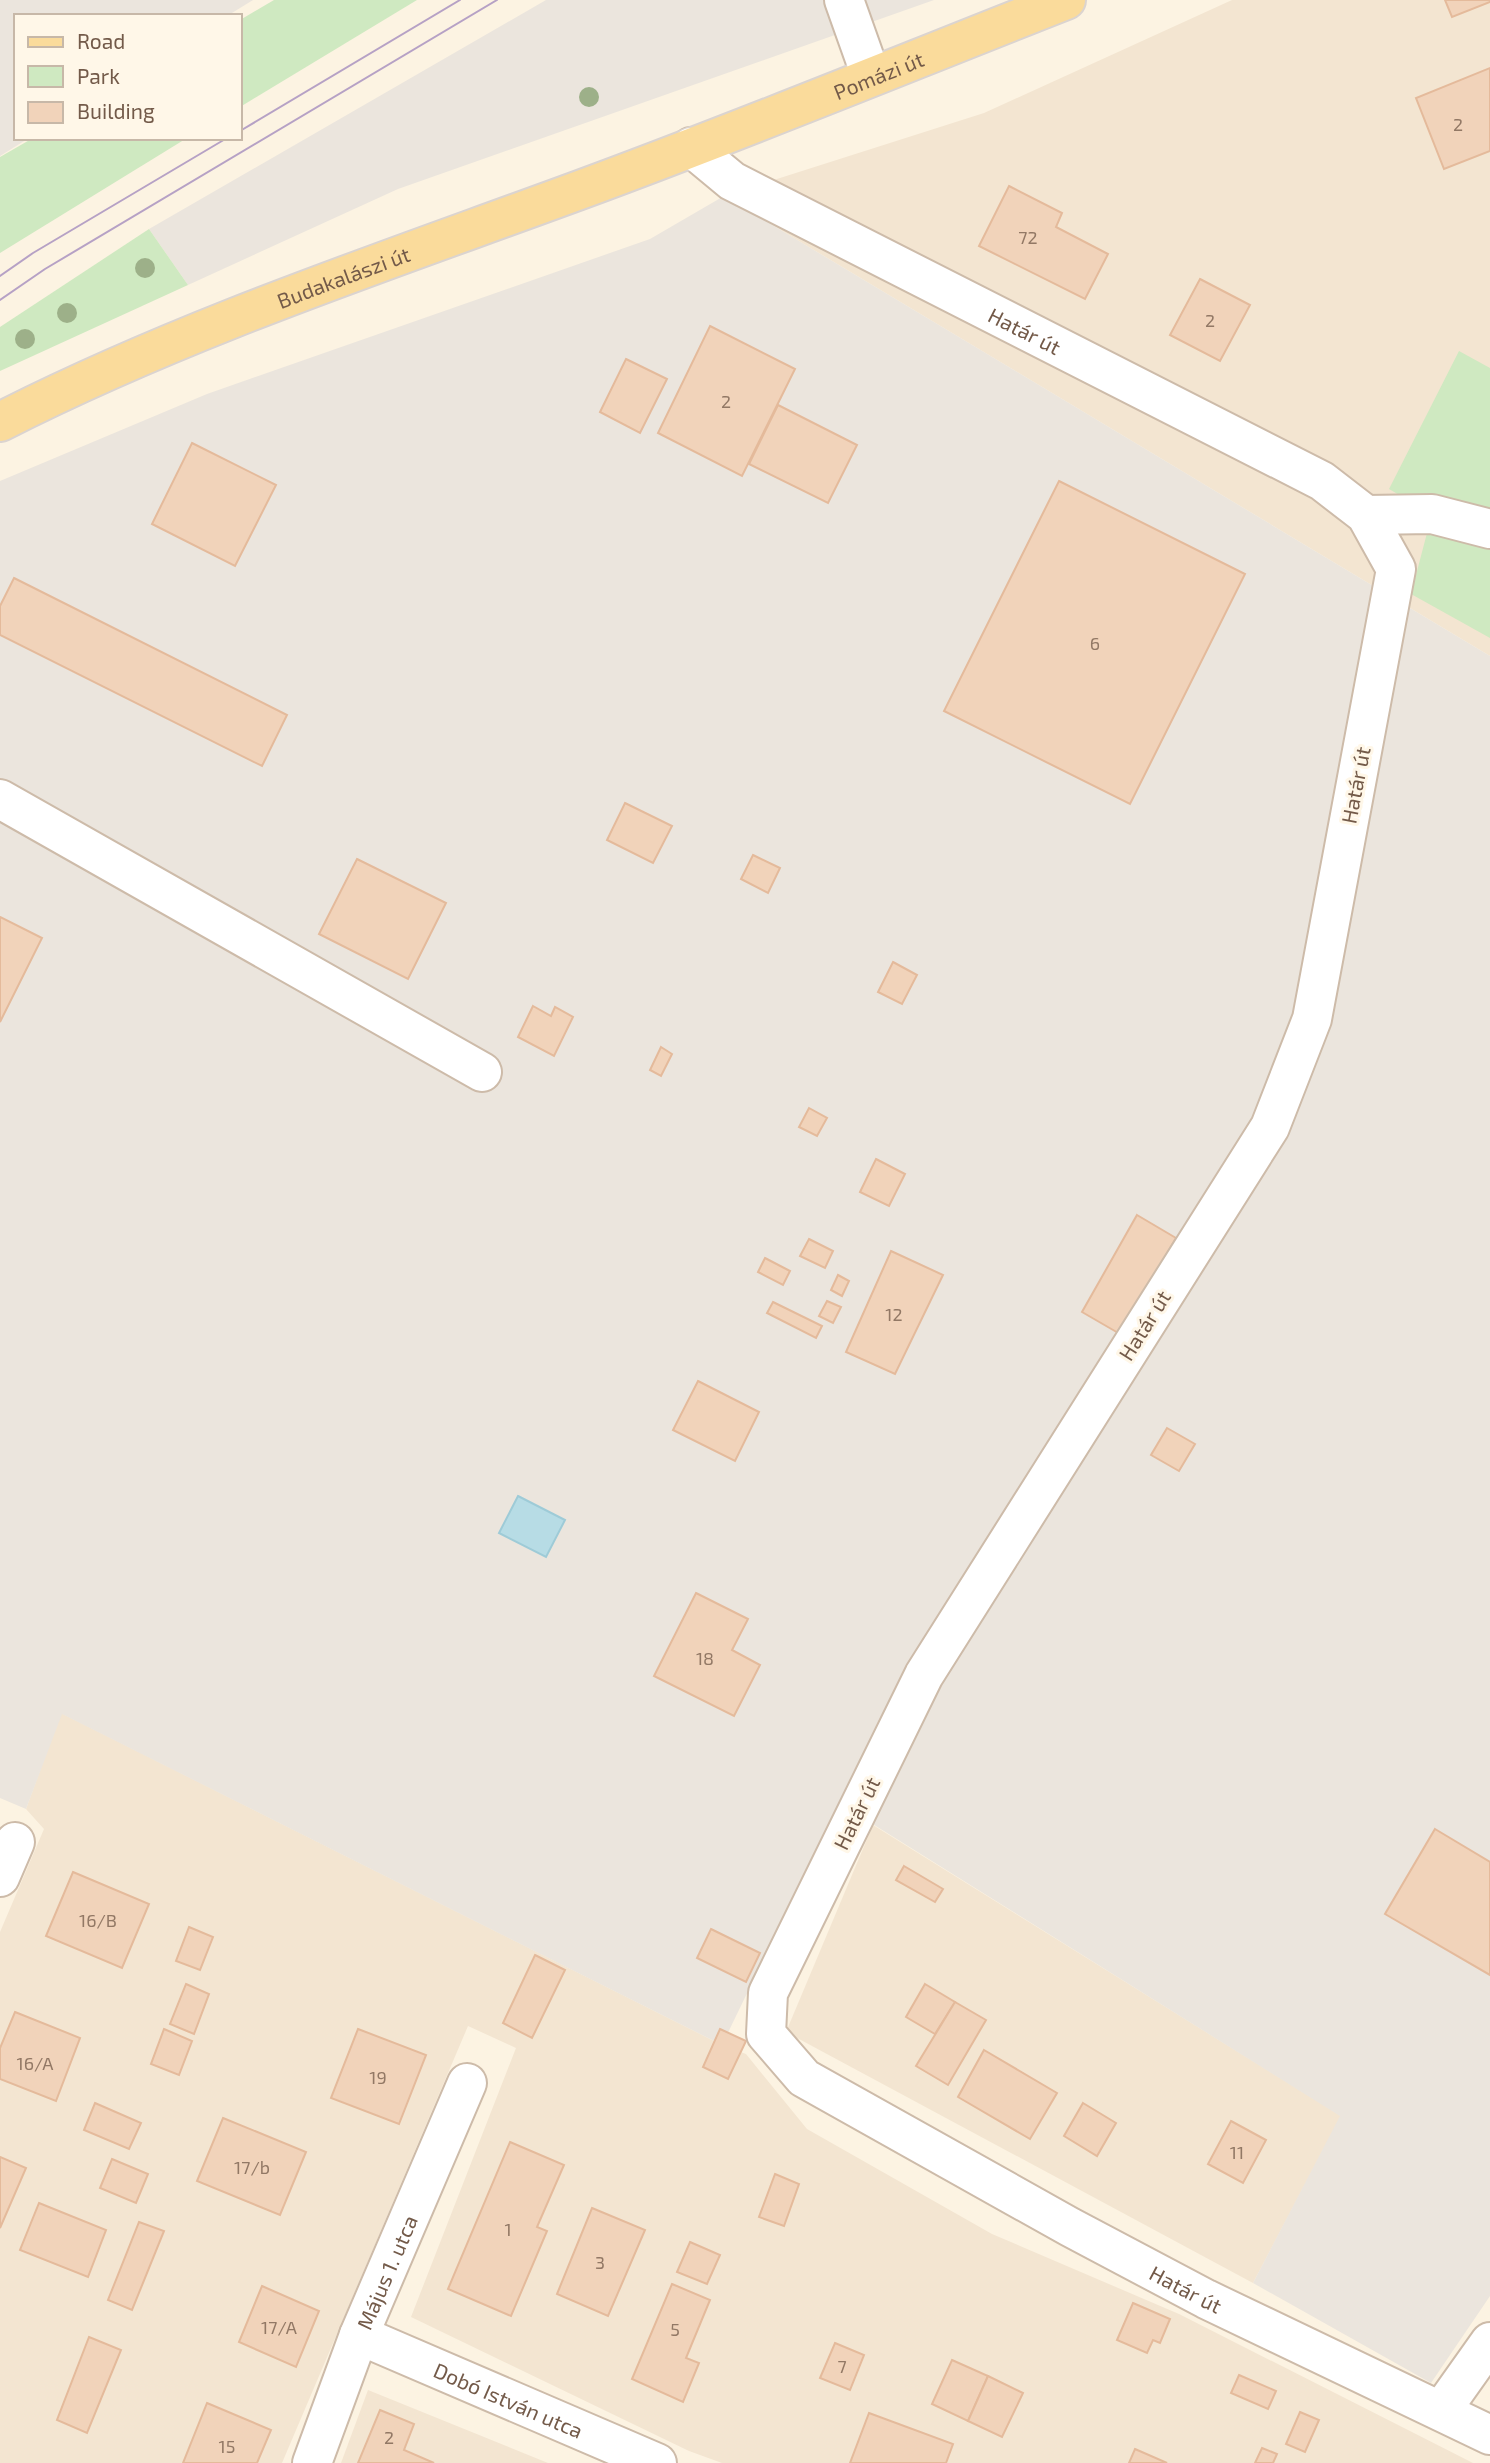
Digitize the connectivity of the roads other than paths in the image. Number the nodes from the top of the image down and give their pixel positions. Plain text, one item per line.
1 (844, 0) edge
2 (1066, 0) edge
3 (871, 76) junction
4 (691, 147) junction
5 (0, 422) edge
6 (1366, 515) junction
7 (1490, 529) edge
8 (0, 799) edge
9 (482, 1072) dead end
10 (15, 1842) dead end
11 (0, 1877) edge
12 (467, 2083) dead end
13 (359, 2335) junction
14 (1490, 2342) edge
15 (1441, 2411) junction
16 (1490, 2435) edge
17 (312, 2463) edge
18 (657, 2463) edge

1 - 3 street
2 - 3 main road, Pomázi út
3 - 4 main road, Pomázi út
4 - 5 main road, Budakalászi út
4 - 6 street, Határ út
6 - 7 street
6 - 15 street, Határ út
8 - 9 street
10 - 11 street
12 - 13 street, Május 1. utca
13 - 17 street, Május 1. utca
13 - 18 street, Dobó István utca
14 - 15 street
15 - 16 street, Határ út

